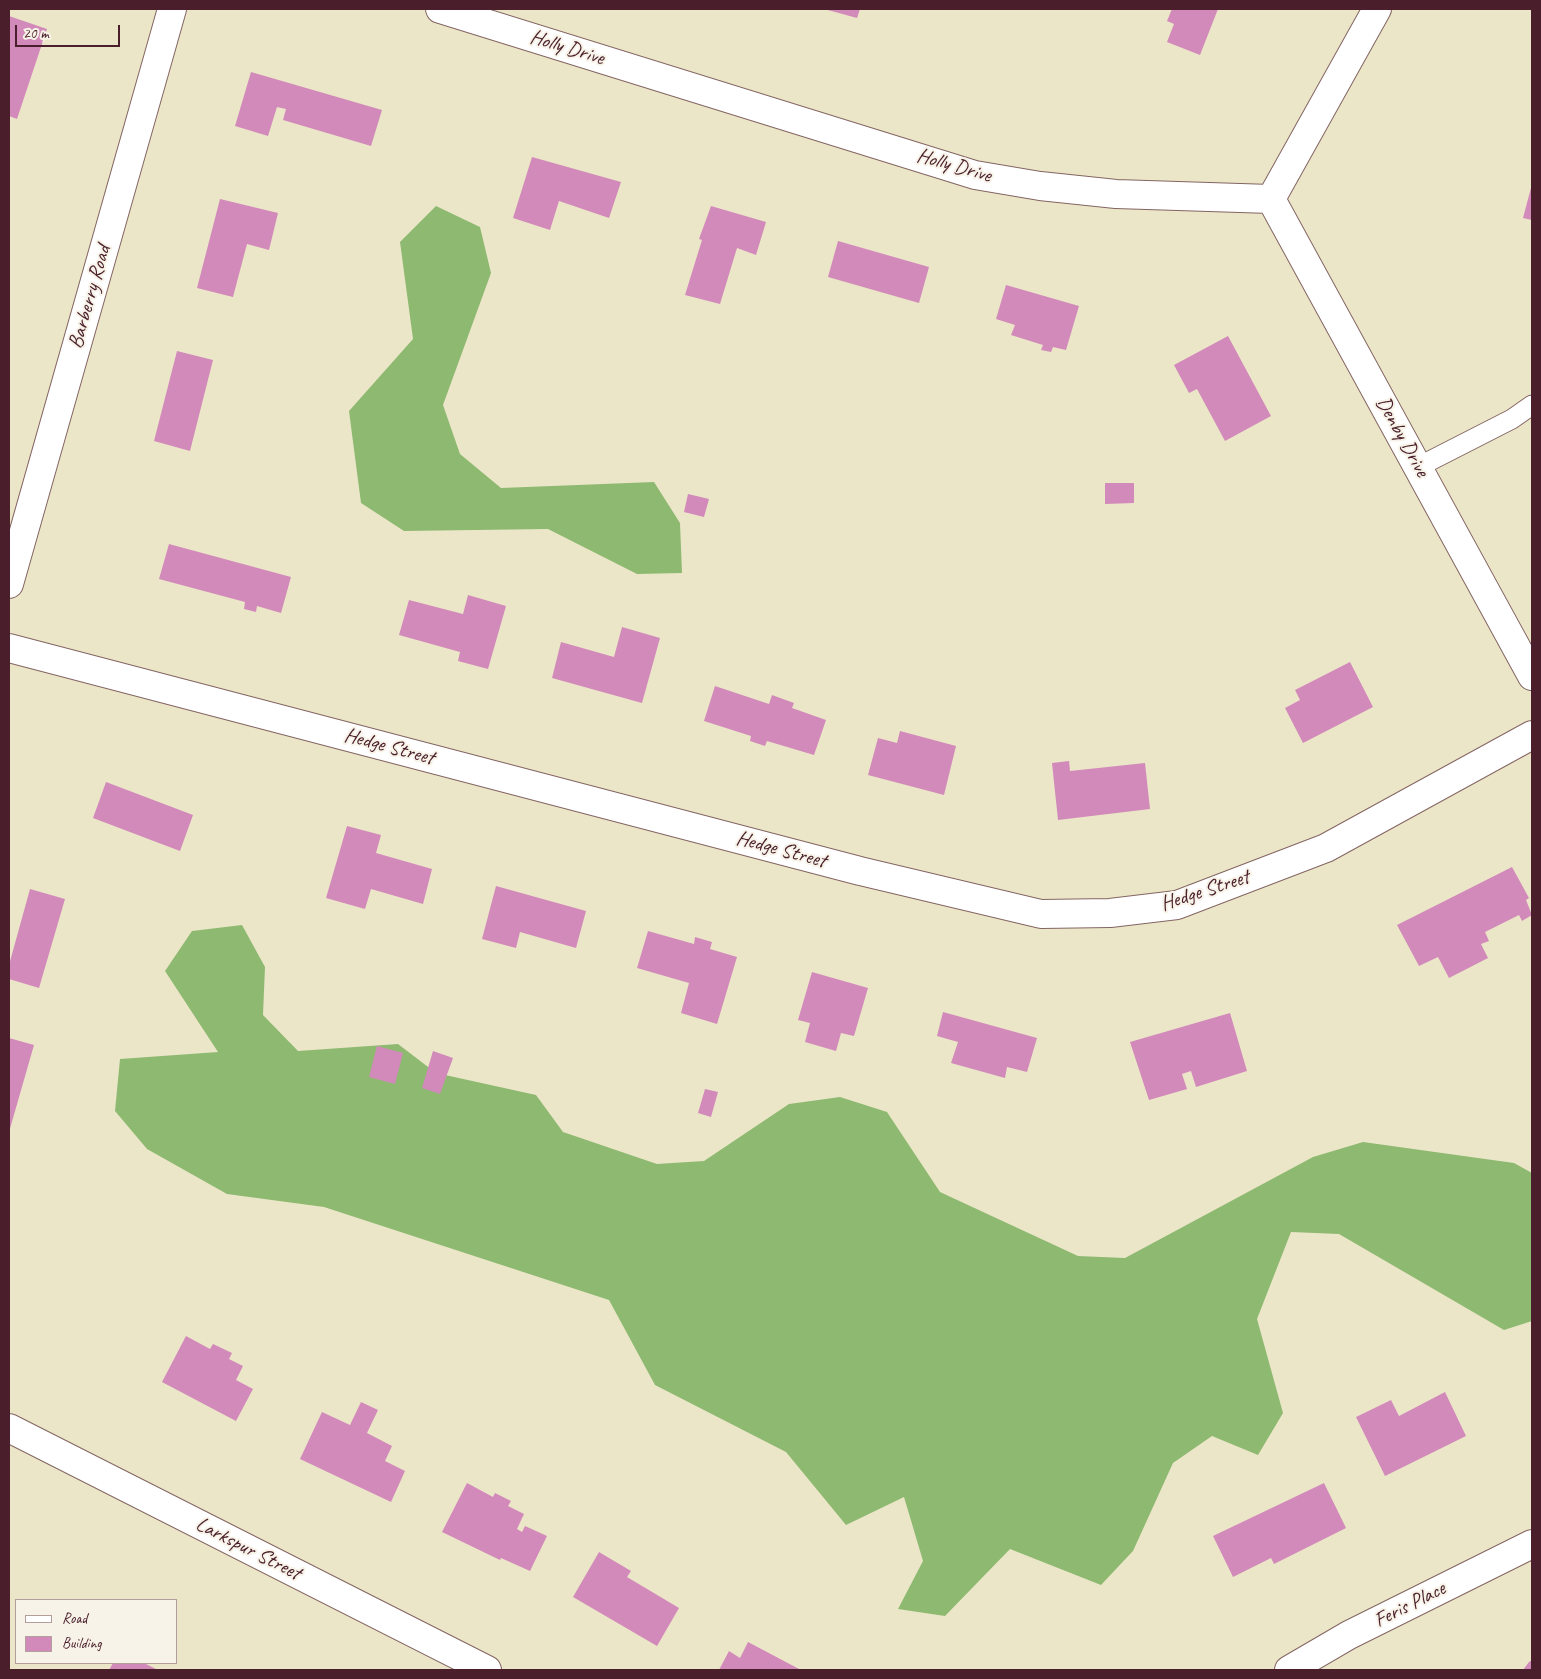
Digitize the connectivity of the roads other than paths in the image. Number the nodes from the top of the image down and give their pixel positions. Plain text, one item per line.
1 (172, 9) edge
2 (440, 9) edge
3 (1377, 9) edge
4 (1271, 198) junction
5 (1532, 405) edge
6 (1418, 467) junction
7 (9, 584) edge
8 (9, 648) edge
9 (1532, 676) edge
10 (1532, 735) edge
11 (9, 1428) edge
12 (1532, 1544) edge
13 (487, 1670) edge
14 (1289, 1670) edge

1 - 7 street, Barberry Road
2 - 4 street, Holly Drive
3 - 4 street
4 - 6 street, Denby Drive
5 - 6 lane
6 - 9 street, Denby Drive
8 - 10 street, Hedge Street
11 - 13 street, Larkspur Street
12 - 14 street, Feris Place

